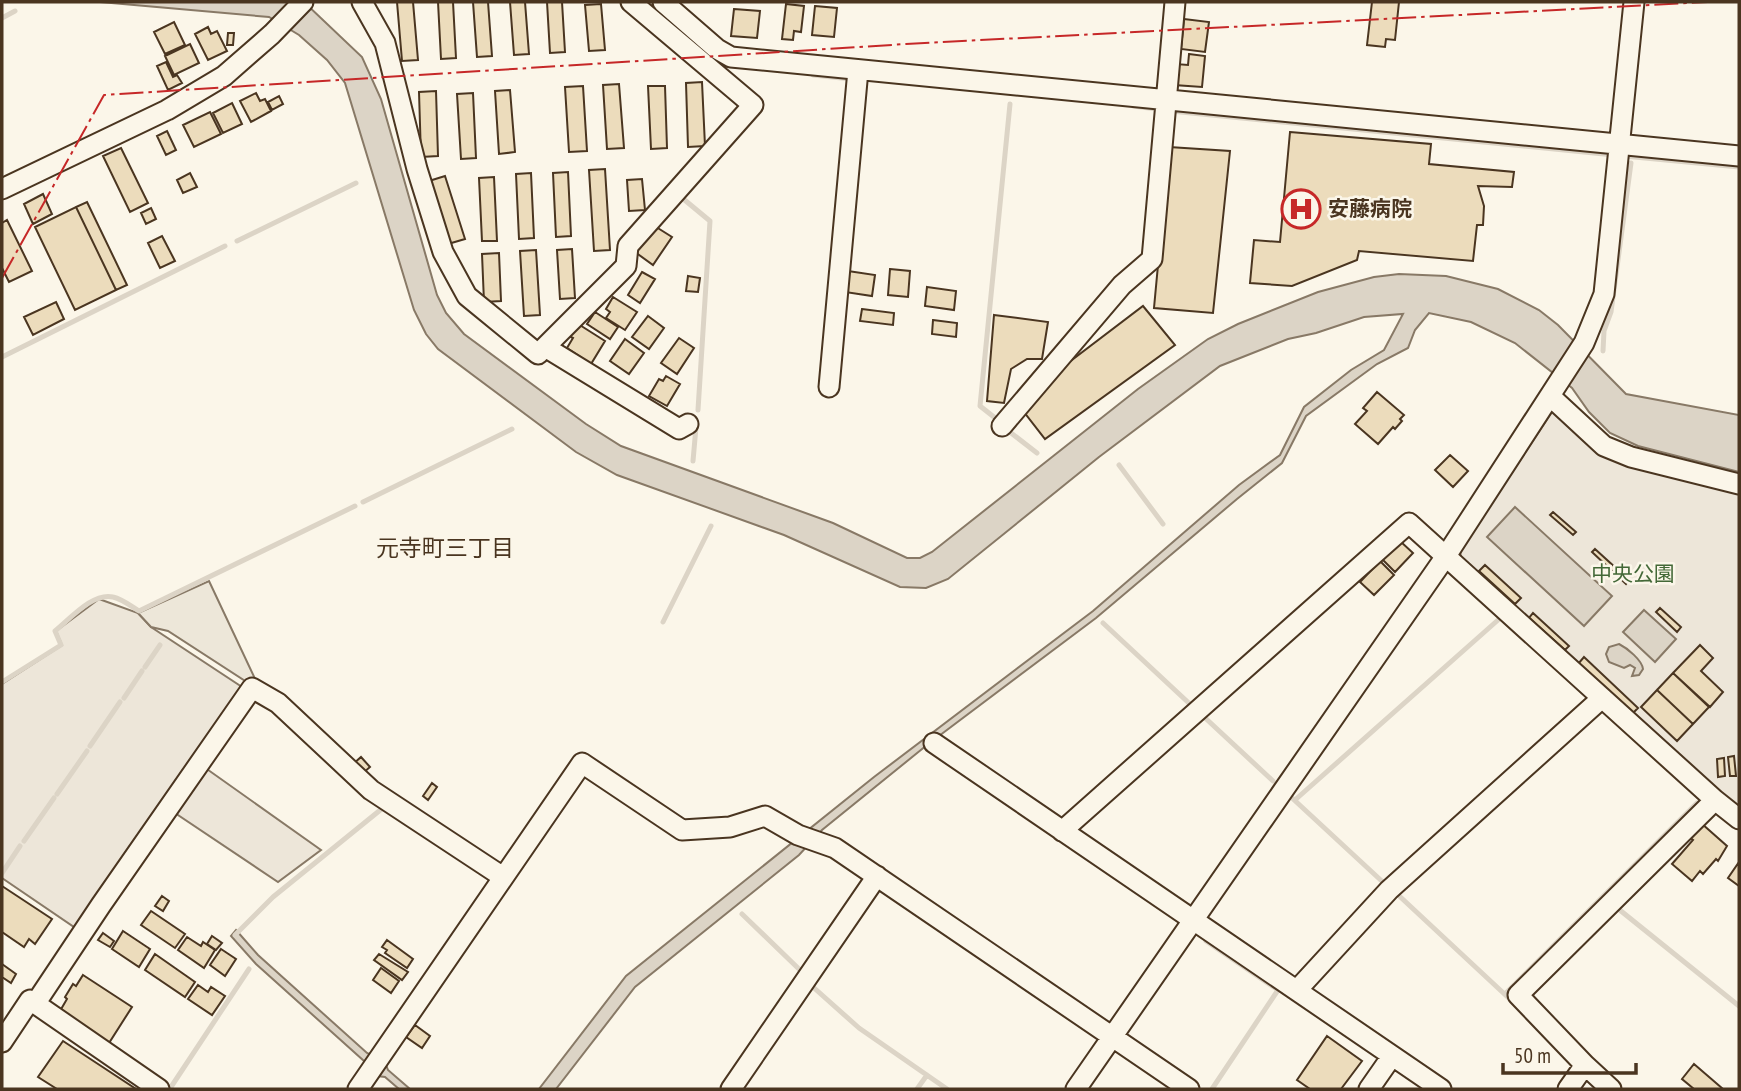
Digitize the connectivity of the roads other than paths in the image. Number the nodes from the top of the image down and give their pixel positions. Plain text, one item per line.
1 (303, 2) edge
2 (362, 2) edge
3 (631, 2) edge
4 (663, 2) edge
5 (1175, 2) edge
6 (1634, 2) edge
7 (859, 70) junction
8 (1165, 99) junction
9 (1619, 153) junction
10 (1739, 156) edge
11 (2, 189) edge
12 (545, 347) junction
13 (828, 387) dead end
14 (1555, 390) junction
15 (688, 424) dead end
16 (1002, 426) dead end
17 (1739, 484) edge
18 (1446, 556) junction
19 (1602, 698) junction
20 (934, 743) dead end
21 (1715, 800) junction
22 (1739, 819) edge
23 (1062, 831) junction
24 (877, 876) junction
25 (503, 877) junction
26 (1193, 921) junction
27 (1297, 990) junction
28 (35, 1004) junction
29 (1112, 1037) junction
30 (2, 1042) edge
31 (1392, 1056) junction
32 (1585, 1065) junction
33 (364, 1082) edge
34 (159, 1089) edge
35 (732, 1089) edge
36 (1076, 1089) edge
37 (1189, 1089) edge
38 (1369, 1089) edge
39 (1441, 1089) edge
40 (1568, 1089) edge
41 (1611, 1089) edge

1 - 11 street
2 - 12 street
3 - 12 street
4 - 7 street
5 - 8 street
6 - 9 street
7 - 8 street
7 - 13 street
8 - 9 street
8 - 16 street
9 - 10 street
9 - 14 street
12 - 15 street
14 - 17 street
14 - 18 street
18 - 19 street
18 - 23 street
18 - 26 street
19 - 21 street
19 - 27 street
20 - 23 street
21 - 22 street
21 - 32 street
23 - 26 street
24 - 25 street
24 - 29 street
24 - 35 street
25 - 28 street
25 - 33 street
26 - 27 street
26 - 29 street
27 - 31 street
28 - 30 street
28 - 34 street
29 - 36 street
29 - 37 street
31 - 38 street
31 - 39 street
32 - 40 street
32 - 41 street

